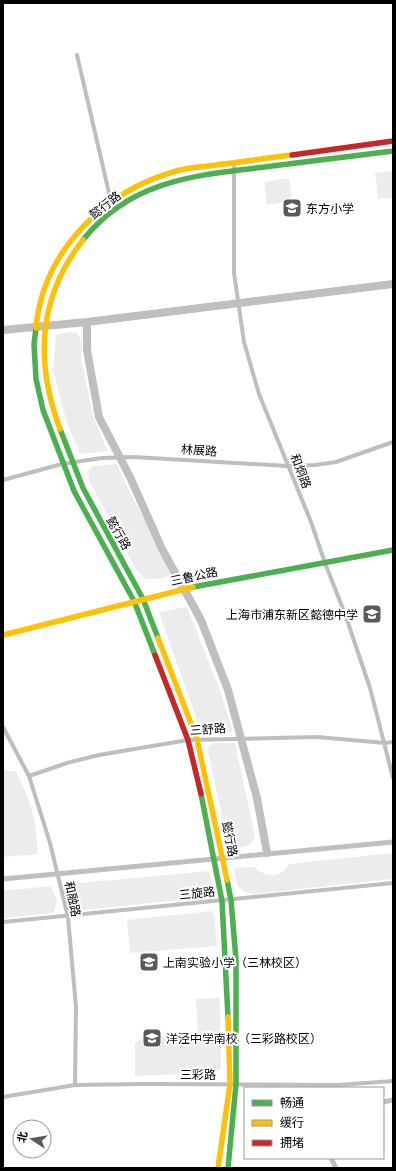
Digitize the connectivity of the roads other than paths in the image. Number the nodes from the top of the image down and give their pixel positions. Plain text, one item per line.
1 (77, 55) dead end
2 (393, 141) edge
3 (393, 151) edge
4 (234, 162) junction
5 (234, 171) junction
6 (110, 201) junction
7 (113, 210) junction
8 (393, 442) edge
9 (72, 462) junction
10 (62, 464) junction
11 (288, 466) junction
12 (3, 480) edge
13 (393, 550) edge
14 (325, 563) junction
15 (143, 599) junction
16 (134, 601) junction
17 (3, 636) edge
18 (3, 727) edge
19 (197, 739) junction
20 (188, 740) junction
21 (393, 742) edge
22 (385, 743) junction
23 (29, 776) junction
24 (393, 778) edge
25 (393, 883) edge
26 (231, 900) junction
27 (222, 901) junction
28 (68, 917) junction
29 (3, 922) edge
30 (393, 1081) edge
31 (230, 1084) junction
32 (236, 1084) junction
33 (75, 1085) junction
34 (3, 1097) edge
35 (218, 1168) edge
36 (228, 1168) edge

1 - 6 street
2 - 4 street, 懿行路
3 - 5 street, 懿行路
4 - 5 street, 和炯路
4 - 6 street, 懿行路
5 - 7 street, 懿行路
5 - 11 street, 和炯路
6 - 7 street
6 - 10 street, 懿行路
7 - 9 street, 懿行路
8 - 11 street, 林展路
9 - 10 street, 林展路
9 - 11 street, 林展路
9 - 15 street, 懿行路
10 - 12 street, 林展路
10 - 16 street, 懿行路
11 - 14 street, 和炯路
13 - 14 street, 三鲁公路
14 - 15 street, 三鲁公路
14 - 22 street, 和炯路
15 - 16 street, 三鲁公路
15 - 19 street, 懿行路
16 - 17 street, 三鲁公路
16 - 20 street, 懿行路
18 - 23 street, 和融路
19 - 20 street, 三舒路
19 - 22 street, 三舒路
19 - 26 street, 懿行路
20 - 23 street, 三舒路
20 - 27 street, 懿行路
21 - 22 street, 三舒路
22 - 24 street, 和炯路
23 - 28 street, 和融路
25 - 26 street, 三旋路
26 - 27 street, 三旋路
26 - 32 street, 懿行路
27 - 28 street, 三旋路
27 - 31 street, 懿行路
28 - 29 street, 三旋路
28 - 33 street, 和融路
30 - 32 street, 三彩路
31 - 32 street, 三彩路
31 - 33 street, 三彩路
31 - 35 street, 懿行路
32 - 36 street, 懿行路
33 - 34 street, 三彩路

